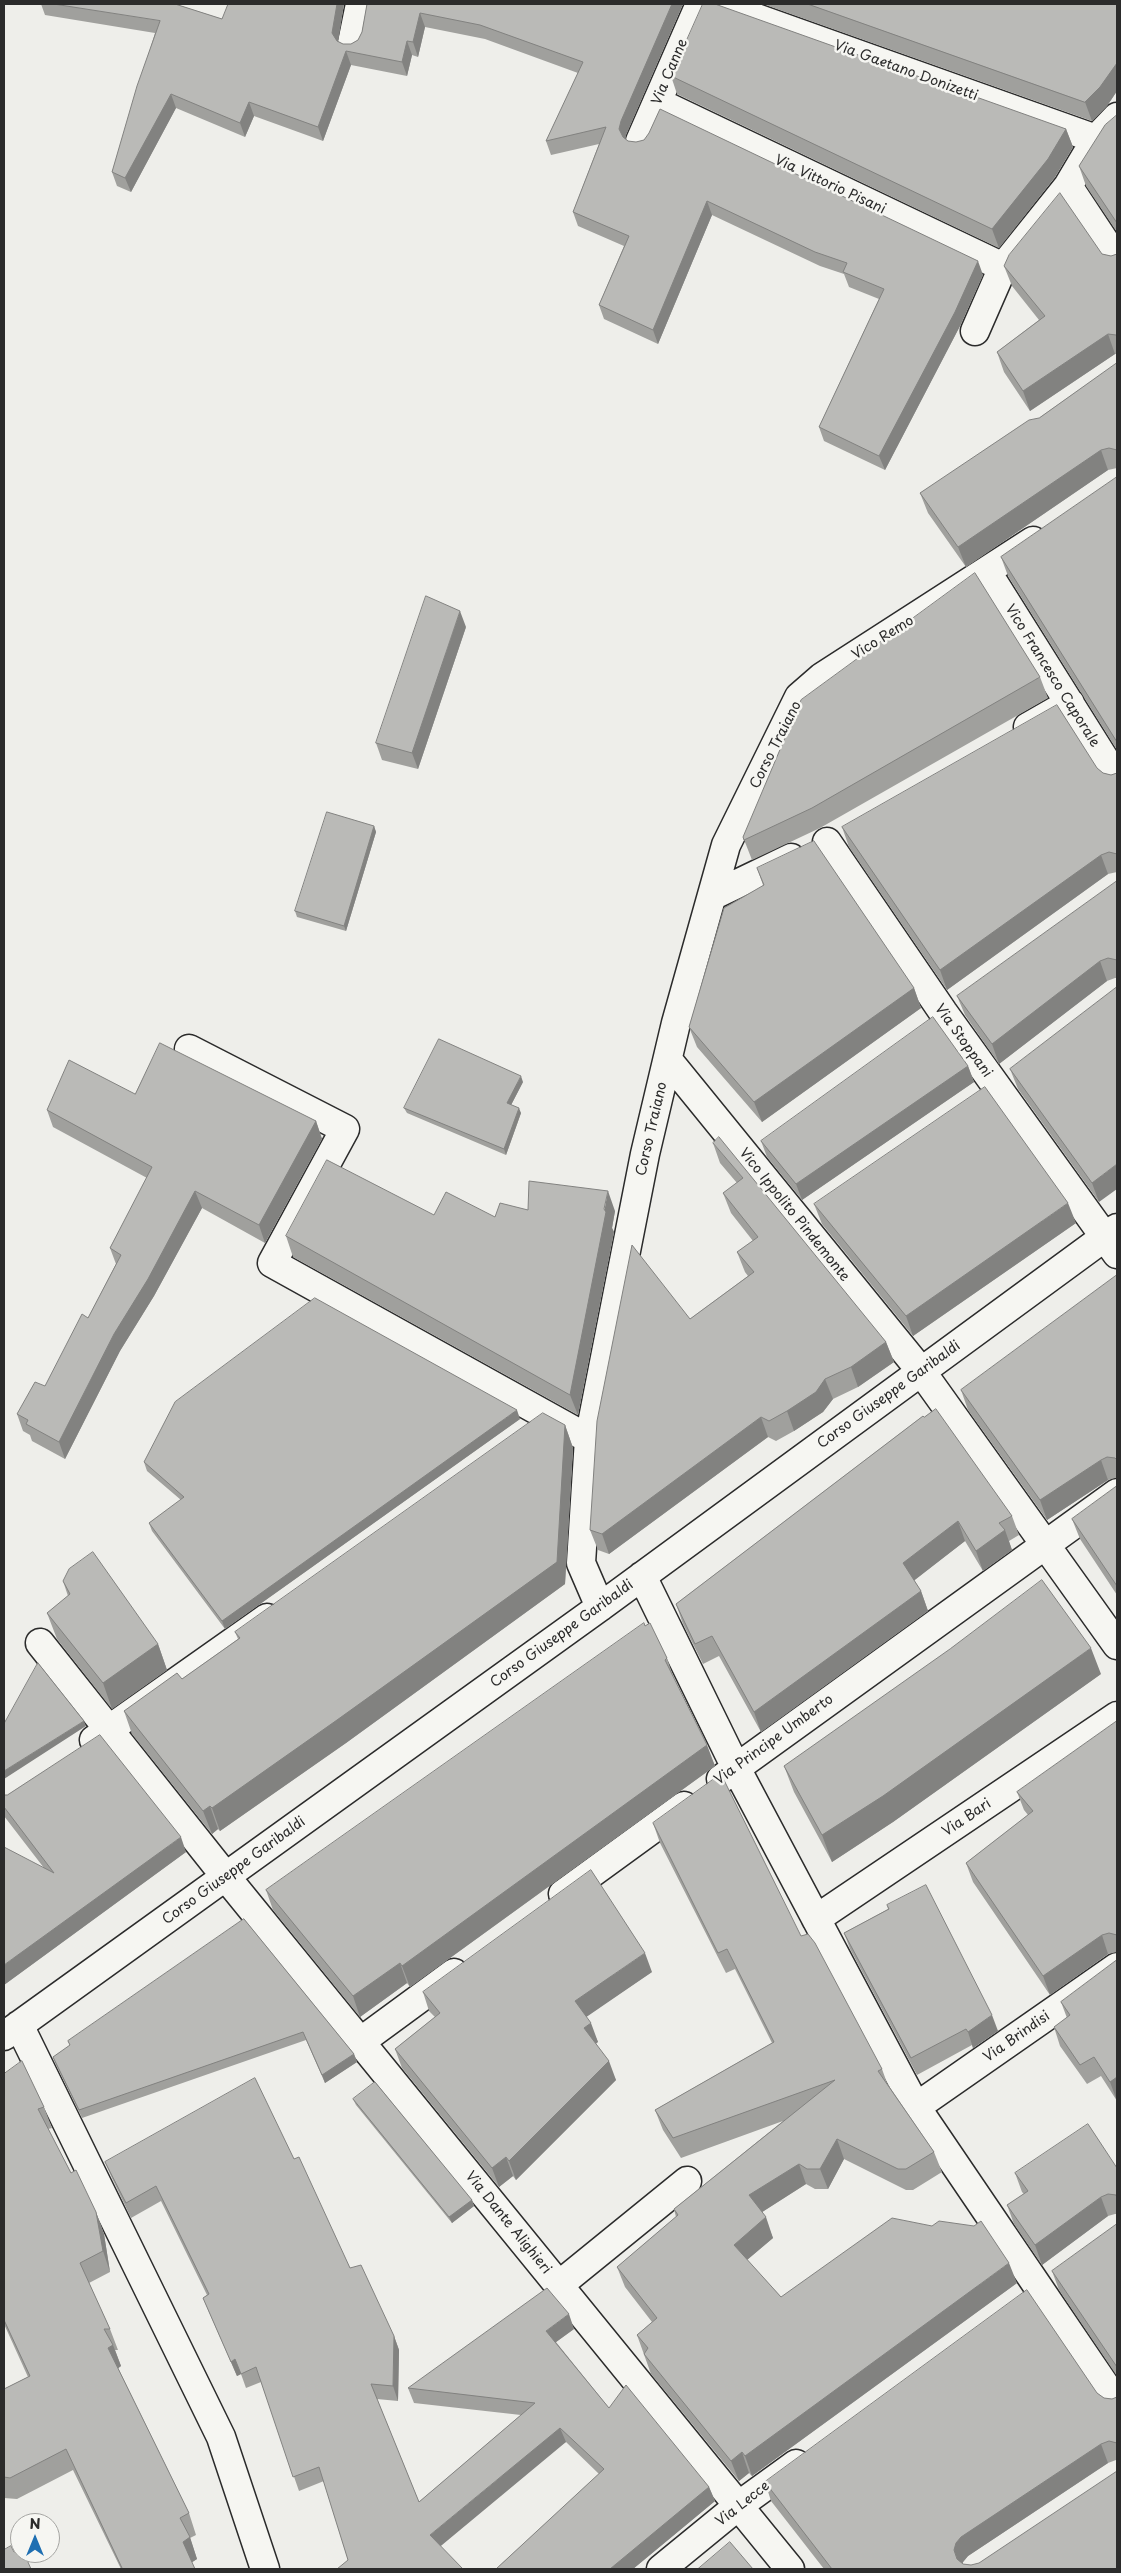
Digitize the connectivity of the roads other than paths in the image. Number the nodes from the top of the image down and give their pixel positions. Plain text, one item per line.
1 (360, 4) edge
2 (700, 4) edge
3 (717, 4) edge
4 (352, 43) edge
5 (657, 102) junction
6 (1117, 117) edge
7 (1096, 139) junction
8 (640, 141) edge
9 (1068, 186) junction
10 (1117, 260) edge
11 (1002, 267) junction
12 (975, 331) dead end
13 (1052, 528) edge
14 (987, 572) junction
15 (822, 677) joint
16 (1070, 703) junction
17 (1009, 738) edge
18 (1117, 779) edge
19 (853, 827) edge
20 (827, 842) junction
21 (712, 896) junction
22 (966, 995) edge
23 (943, 1012) junction
24 (919, 1029) edge
25 (188, 1049) dead end
26 (668, 1060) junction
27 (1019, 1069) edge
28 (988, 1092) junction
29 (768, 1137) edge
30 (744, 1154) junction
31 (824, 1204) edge
32 (799, 1221) junction
33 (1113, 1240) edge
34 (921, 1371) junction
35 (550, 1417) junction
36 (525, 1435) edge
37 (589, 1439) junction
38 (1117, 1493) edge
39 (1045, 1544) junction
40 (642, 1576) junction
41 (289, 1603) edge
42 (600, 1607) junction
43 (40, 1643) dead end
44 (1117, 1645) edge
45 (1117, 1716) edge
46 (110, 1730) junction
47 (69, 1756) edge
48 (736, 1768) junction
49 (226, 1877) junction
50 (544, 1908) edge
51 (816, 1918) junction
52 (472, 1960) edge
53 (1117, 1967) edge
54 (11, 2030) edge
55 (360, 2042) junction
56 (916, 2107) junction
57 (687, 2181) dead end
58 (1062, 2269) edge
59 (559, 2285) junction
60 (1038, 2287) junction
61 (1014, 2304) edge
62 (1117, 2403) edge
63 (817, 2448) edge
64 (738, 2506) junction
65 (265, 2569) edge
66 (661, 2569) edge
67 (790, 2569) edge

1 - 4 street
2 - 5 street, Via Canne
3 - 7 street, Via Gaetano Donizetti
5 - 8 street, Via Canne
5 - 11 street, Via Vittorio Pisani
6 - 7 street
7 - 9 street
9 - 10 street
9 - 11 street
11 - 12 street
13 - 14 street, Vico Remo
14 - 15 street, Vico Remo
14 - 16 street, Vico Francesco Caporale
15 - 21 street, Corso Traiano
16 - 17 street
16 - 18 street, Vico Francesco Caporale
19 - 20 street
20 - 21 street
20 - 23 street, Via Stoppani
21 - 26 street, Corso Traiano
22 - 23 street
23 - 24 street
23 - 28 street, Via Stoppani
25 - 35 street
26 - 30 street, Vico Ippolito Pindemonte
26 - 37 street, Corso Traiano
27 - 28 street
28 - 33 street, Via Stoppani
29 - 30 street
30 - 32 street, Vico Ippolito Pindemonte
31 - 32 street
32 - 34 street, Vico Ippolito Pindemonte
33 - 34 street, Corso Giuseppe Garibaldi
34 - 39 street, Vico Ippolito Pindemonte
34 - 40 street, Corso Giuseppe Garibaldi
35 - 36 street
35 - 37 street
37 - 42 street, Corso Traiano
38 - 39 street, Via Principe Umberto
39 - 44 street, Vico Ippolito Pindemonte
39 - 48 street, Via Principe Umberto
40 - 42 street, Corso Giuseppe Garibaldi
40 - 48 street
41 - 46 street
42 - 49 street, Corso Giuseppe Garibaldi
43 - 46 street, Via Dante Alighieri
45 - 51 street, Via Bari
46 - 47 street
46 - 49 street, Via Dante Alighieri
48 - 50 street, Via Principe Umberto
48 - 51 street
49 - 54 street, Corso Giuseppe Garibaldi
49 - 55 street, Via Dante Alighieri
51 - 56 street
52 - 55 street
53 - 56 street, Via Brindisi
54 - 65 street
55 - 59 street, Via Dante Alighieri
56 - 60 street
57 - 59 street
58 - 60 street
59 - 64 street, Via Dante Alighieri
60 - 61 street
60 - 62 street
63 - 64 street, Via Lecce
64 - 66 street, Via Lecce
64 - 67 street, Via Dante Alighieri

